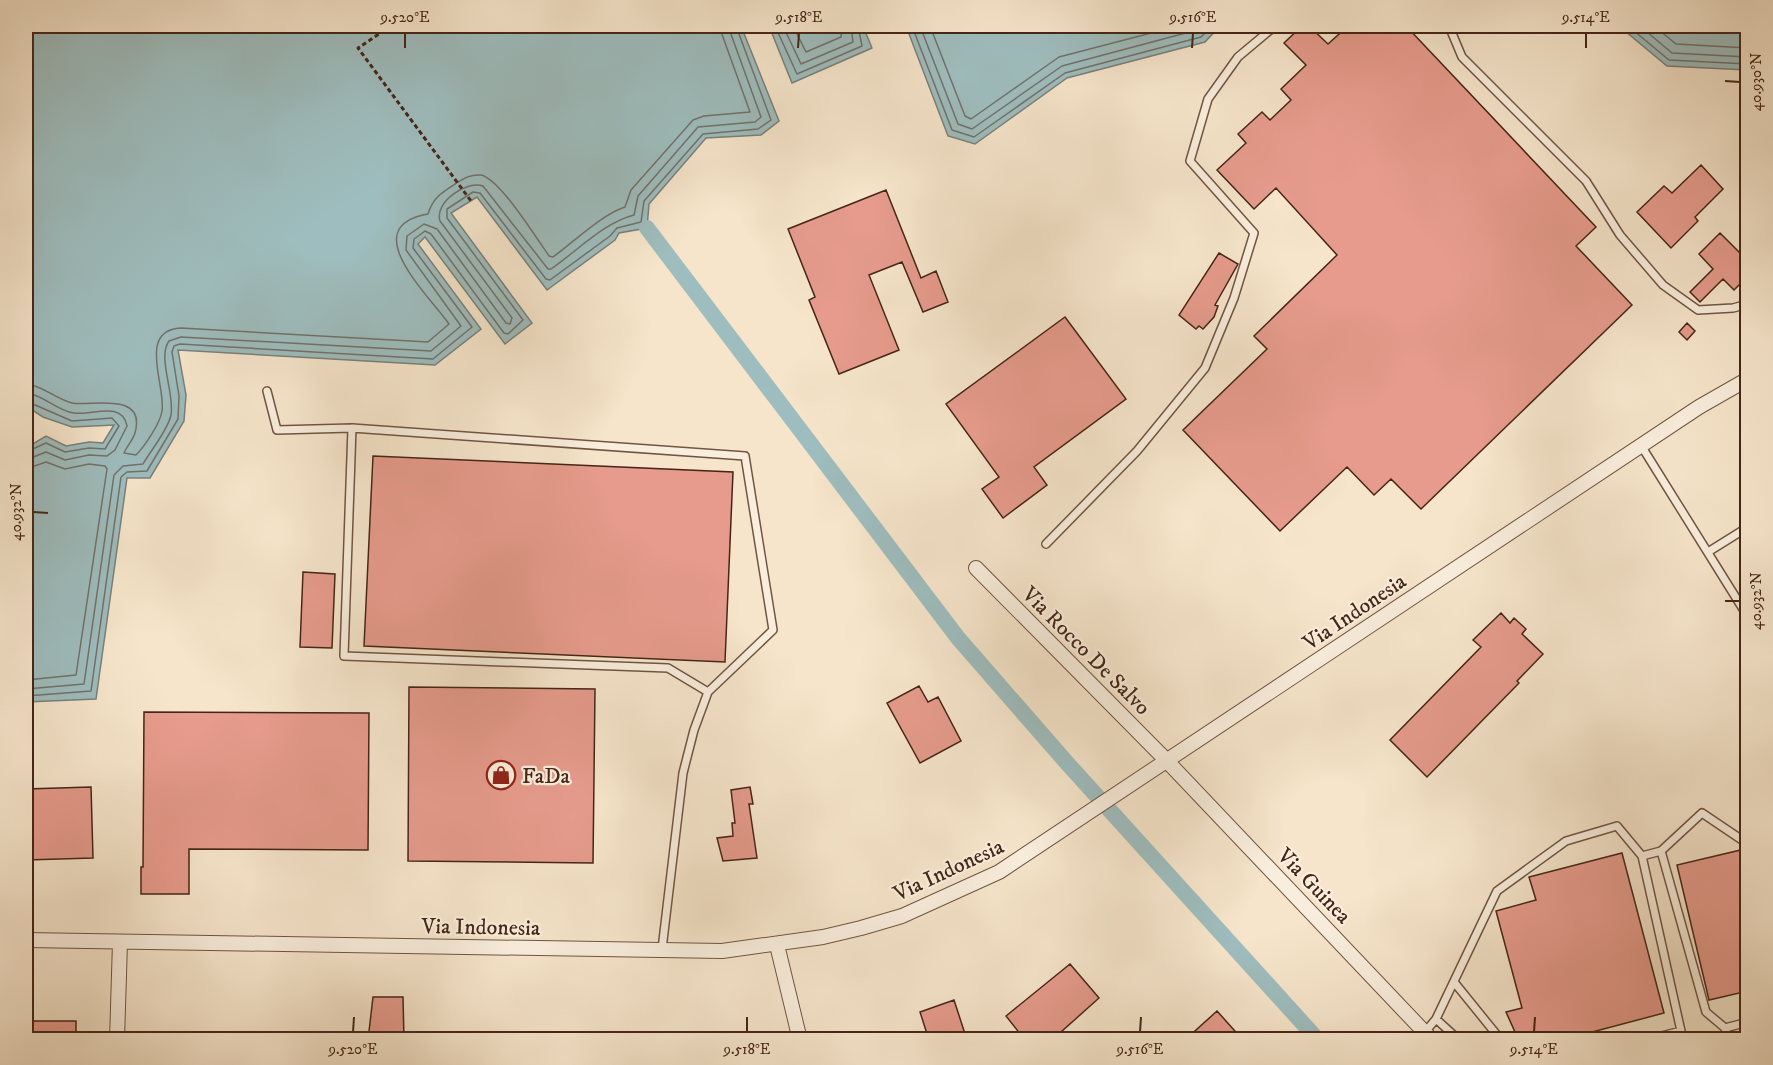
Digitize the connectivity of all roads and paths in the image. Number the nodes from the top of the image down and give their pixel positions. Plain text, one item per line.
1 (391, 26) edge
2 (1275, 26) edge
3 (1449, 26) edge
4 (471, 201) dead end
5 (1748, 304) edge
6 (1748, 379) edge
7 (267, 391) dead end
8 (352, 428) junction
9 (1642, 447) junction
10 (1748, 527) edge
11 (1046, 544) dead end
12 (1707, 552) junction
13 (976, 568) dead end
14 (1748, 617) edge
15 (708, 692) junction
16 (1167, 761) junction
17 (1748, 844) edge
18 (1661, 851) junction
19 (1642, 856) junction
20 (26, 940) edge
21 (120, 942) junction
22 (777, 945) junction
23 (662, 950) junction
24 (1454, 982) junction
25 (1436, 1019) junction
26 (1748, 1022) edge
27 (1725, 1028) junction
28 (1429, 1036) edge
29 (117, 1040) edge
30 (800, 1040) edge
31 (1459, 1040) edge
32 (1502, 1040) edge
33 (1646, 1040) edge
34 (1728, 1040) edge

1 - 4 path
2 - 11 lane
3 - 5 lane
6 - 9 street, Via Indonesia
7 - 8 lane
8 - 15 lane
8 - 15 lane
9 - 12 lane
9 - 16 street, Via Indonesia
10 - 12 lane
12 - 14 lane
13 - 16 street, Via Rocco De Salvo
15 - 23 lane
16 - 22 street, Via Indonesia
16 - 28 street, Via Guinea
17 - 18 lane
18 - 19 lane
18 - 27 lane
19 - 24 lane
19 - 33 lane
20 - 21 street, Via Indonesia
21 - 23 street, Via Indonesia
21 - 29 street
22 - 23 street, Via Indonesia
22 - 30 street
24 - 25 lane
24 - 32 lane
25 - 28 lane
25 - 31 lane
26 - 27 lane
27 - 34 lane

